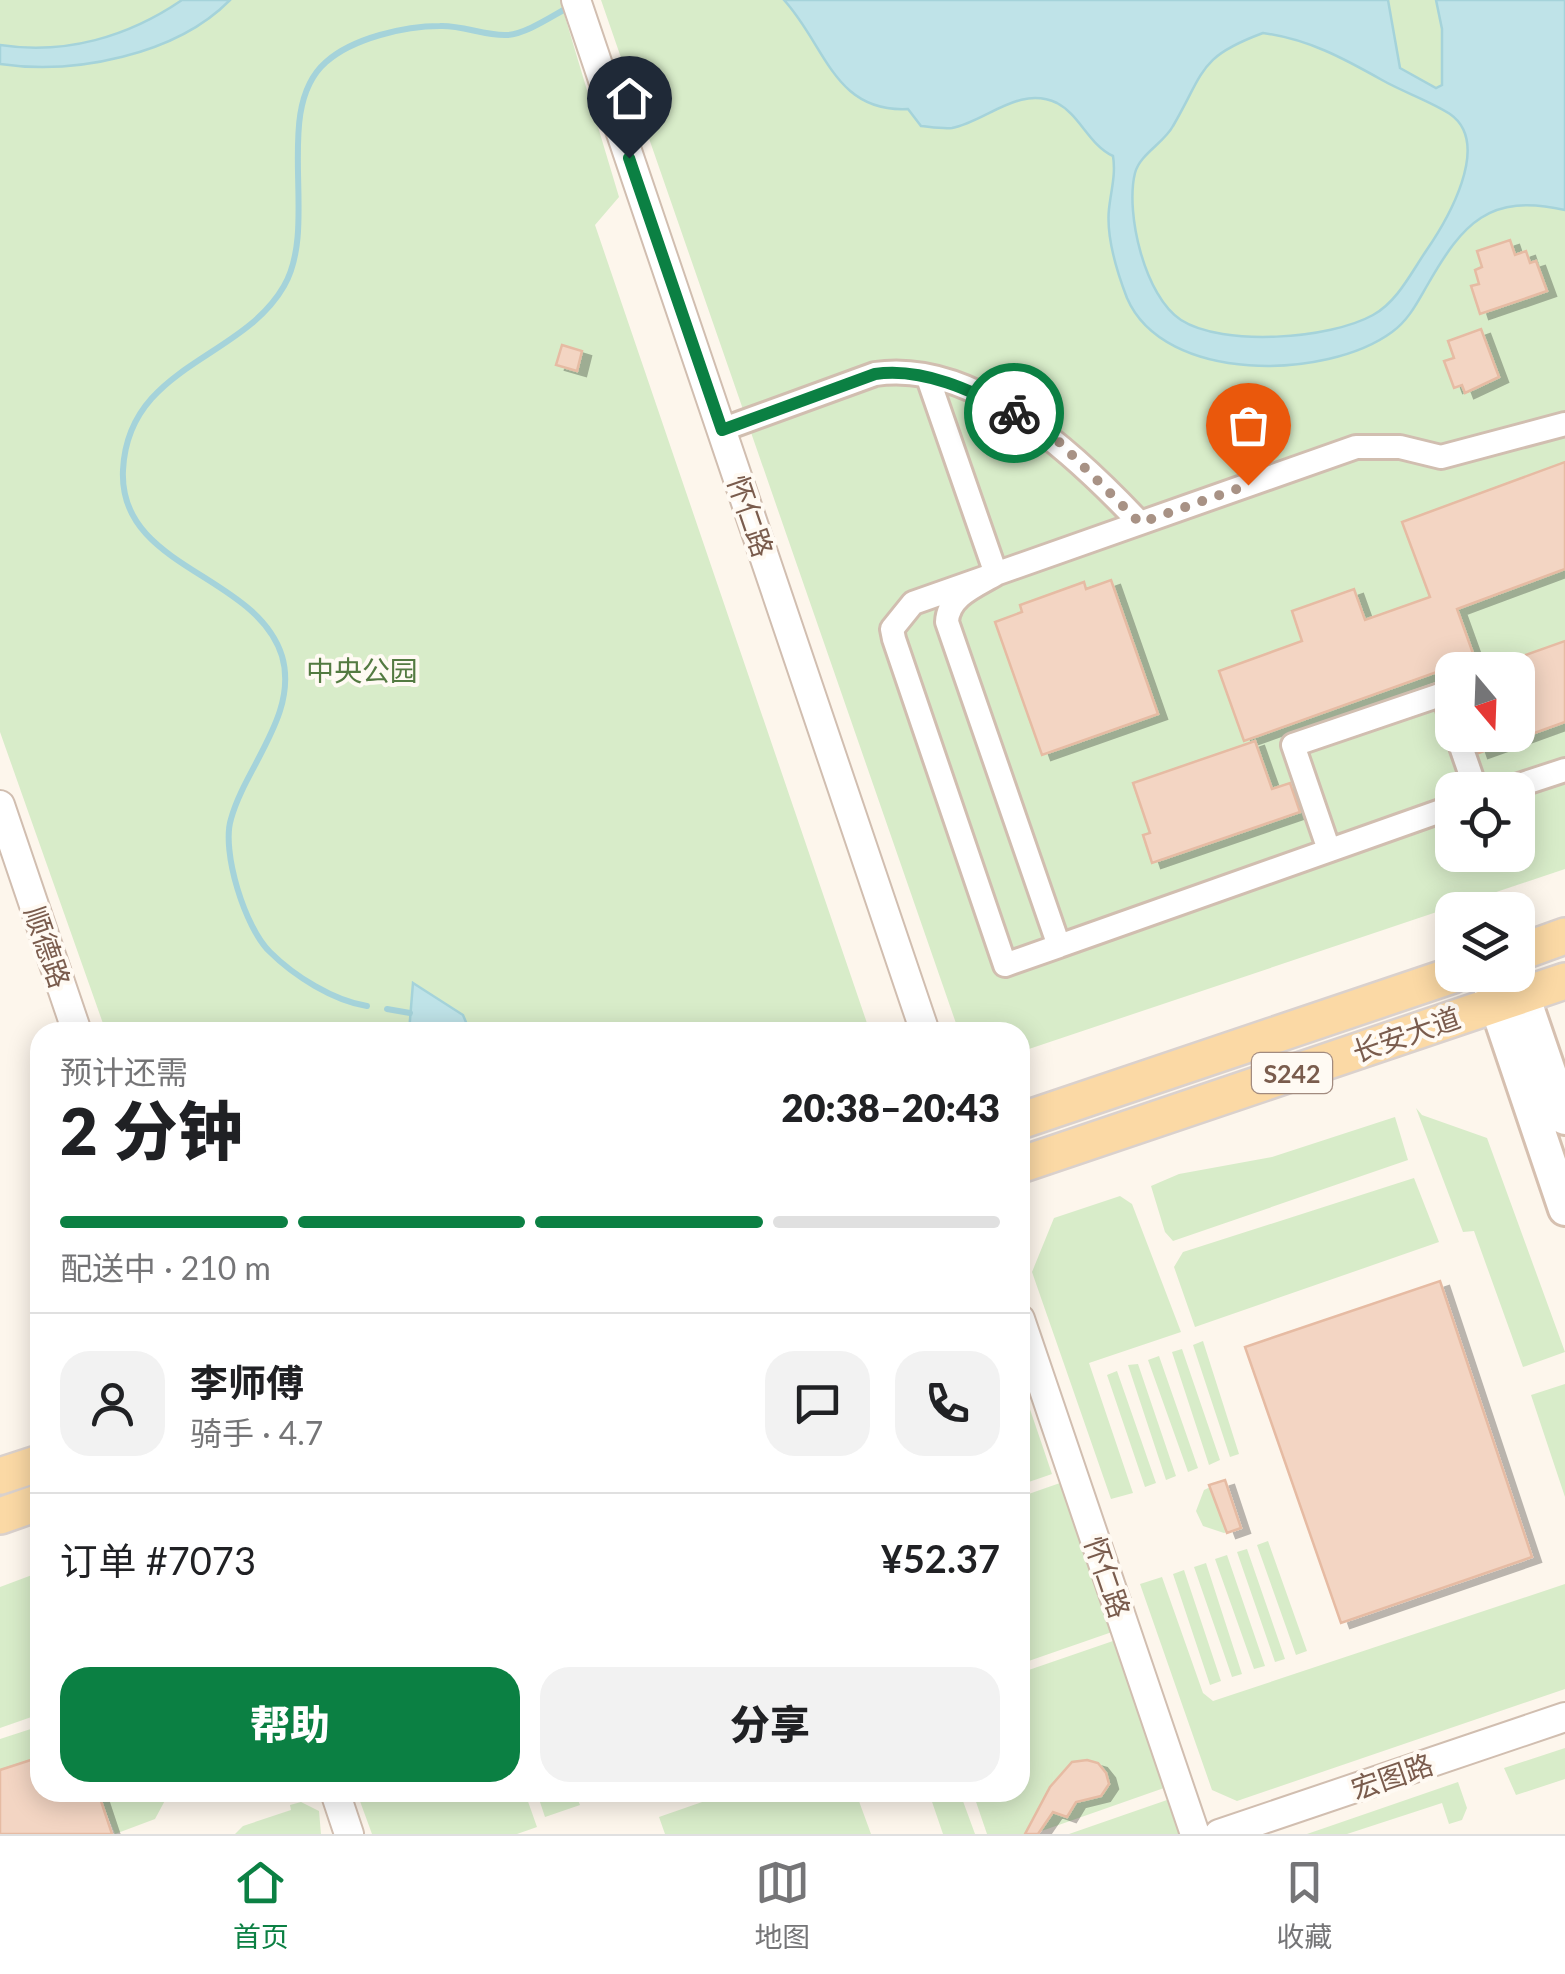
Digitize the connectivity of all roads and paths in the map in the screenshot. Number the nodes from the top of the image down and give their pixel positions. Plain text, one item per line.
1 (579, 9) edge
2 (928, 378) junction
3 (1565, 424) edge
4 (722, 430) junction
5 (1140, 523) junction
6 (996, 574) junction
7 (1435, 697) edge
8 (1565, 770) edge
9 (1535, 780) edge
10 (0, 805) edge
11 (1435, 814) edge
12 (1329, 850) junction
13 (1565, 936) edge
14 (1059, 946) junction
15 (1535, 947) edge
16 (1435, 981) edge
17 (1565, 981) edge
18 (1535, 984) edge
19 (1491, 992) edge
20 (1506, 992) edge
21 (1507, 992) edge
22 (74, 1022) edge
23 (922, 1022) edge
24 (1030, 1118) edge
25 (1565, 1118) edge
26 (1030, 1161) edge
27 (1565, 1210) edge
28 (1030, 1348) edge
29 (30, 1466) edge
30 (0, 1476) edge
31 (30, 1506) edge
32 (0, 1516) edge
33 (1565, 1718) edge
34 (338, 1802) edge
35 (349, 1834) edge
36 (1195, 1834) edge
37 (1219, 1834) edge

1 - 4 street, 怀仁路
2 - 4 street
2 - 5 street
2 - 6 street
3 - 5 street
4 - 23 street, 怀仁路
5 - 6 street
6 - 14 street
6 - 14 street
7 - 12 street
8 - 9 street
10 - 22 street, 顺德路
11 - 12 street
12 - 14 street
13 - 15 main road
16 - 24 main road, 长安大道 / S242
17 - 18 main road, 长安大道 / S242
19 - 26 main road, 长安大道 / S242
20 - 27 main road
21 - 25 main road
28 - 36 street, 怀仁路
29 - 30 main road
31 - 32 main road
33 - 37 street, 宏图路
34 - 35 street

